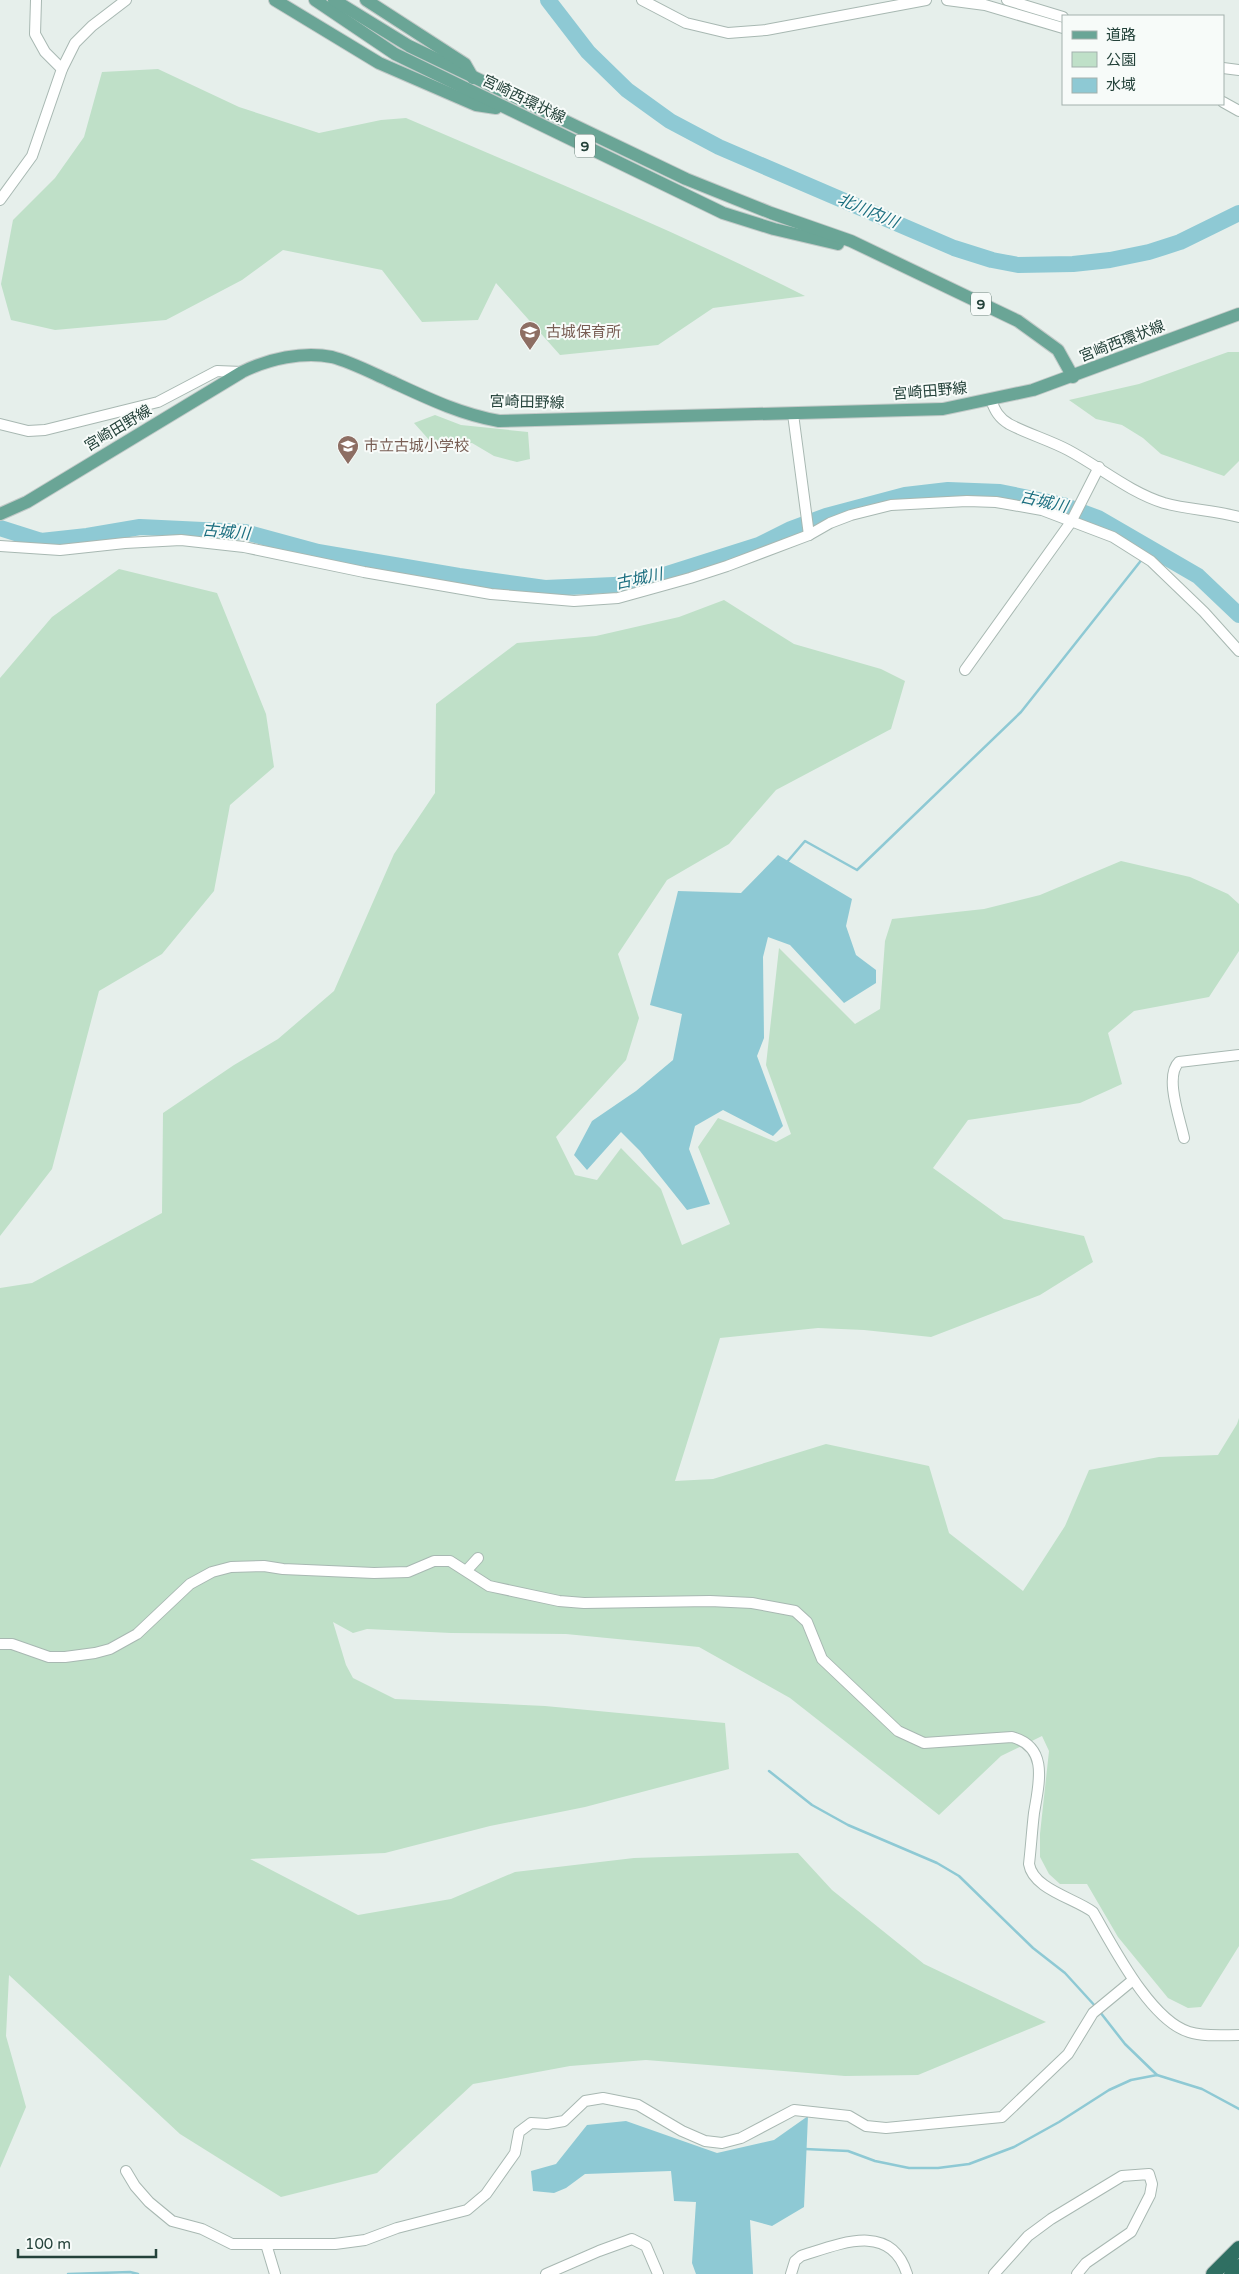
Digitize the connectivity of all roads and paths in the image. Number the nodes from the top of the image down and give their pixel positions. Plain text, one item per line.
1 (36, 0) edge
2 (126, 0) edge
3 (275, 0) edge
4 (315, 0) edge
5 (334, 0) edge
6 (366, 0) edge
7 (642, 0) edge
8 (926, 0) edge
9 (947, 0) edge
10 (1013, 1) edge
11 (1062, 17) edge
12 (1062, 28) edge
13 (1224, 68) edge
14 (62, 69) junction
15 (1239, 70) edge
16 (473, 78) junction
17 (1224, 103) edge
18 (508, 110) junction
19 (1239, 111) edge
20 (0, 200) edge
21 (872, 252) junction
22 (1239, 314) edge
23 (242, 372) junction
24 (1073, 377) junction
25 (991, 400) junction
26 (793, 414) junction
27 (0, 424) edge
28 (1099, 467) junction
29 (0, 514) edge
30 (1239, 517) edge
31 (1071, 522) junction
32 (809, 535) junction
33 (2, 548) edge
34 (1239, 651) edge
35 (965, 670) dead end
36 (1239, 1055) edge
37 (1184, 1138) dead end
38 (478, 1558) dead end
39 (468, 1570) junction
40 (0, 1644) edge
41 (1132, 1980) junction
42 (1239, 2036) edge
43 (126, 2171) dead end
44 (266, 2244) junction
45 (1239, 2248) edge
46 (1239, 2266) edge
47 (275, 2274) edge
48 (546, 2274) edge
49 (658, 2274) edge
50 (791, 2274) edge
51 (907, 2274) edge
52 (994, 2274) edge
53 (1077, 2274) edge
54 (1213, 2274) edge
55 (1231, 2274) edge

1 - 14 street
2 - 14 street
3 - 18 main road
4 - 18 main road, 宮崎西環状線 / 9
5 - 16 main road, 宮崎西環状線 / 9
6 - 16 main road
7 - 8 street
9 - 12 street
10 - 11 street
13 - 15 street
14 - 20 street
16 - 21 main road, 宮崎西環状線 / 9
17 - 19 street
18 - 21 main road, 宮崎西環状線 / 9
21 - 24 main road, 宮崎西環状線 / 9
22 - 24 main road, 宮崎西環状線
23 - 26 main road, 宮崎田野線
23 - 27 street
23 - 29 main road, 宮崎田野線
24 - 25 main road, 宮崎田野線
25 - 26 main road, 宮崎田野線
25 - 28 street
26 - 32 street
28 - 30 street
28 - 31 street
31 - 32 street
31 - 34 street
31 - 35 street
32 - 33 street
36 - 37 street
38 - 39 street
39 - 40 street
39 - 41 street
41 - 42 street
41 - 44 street
43 - 44 street
44 - 47 street
45 - 54 highway
46 - 55 highway
48 - 49 street
50 - 51 street
52 - 53 street

